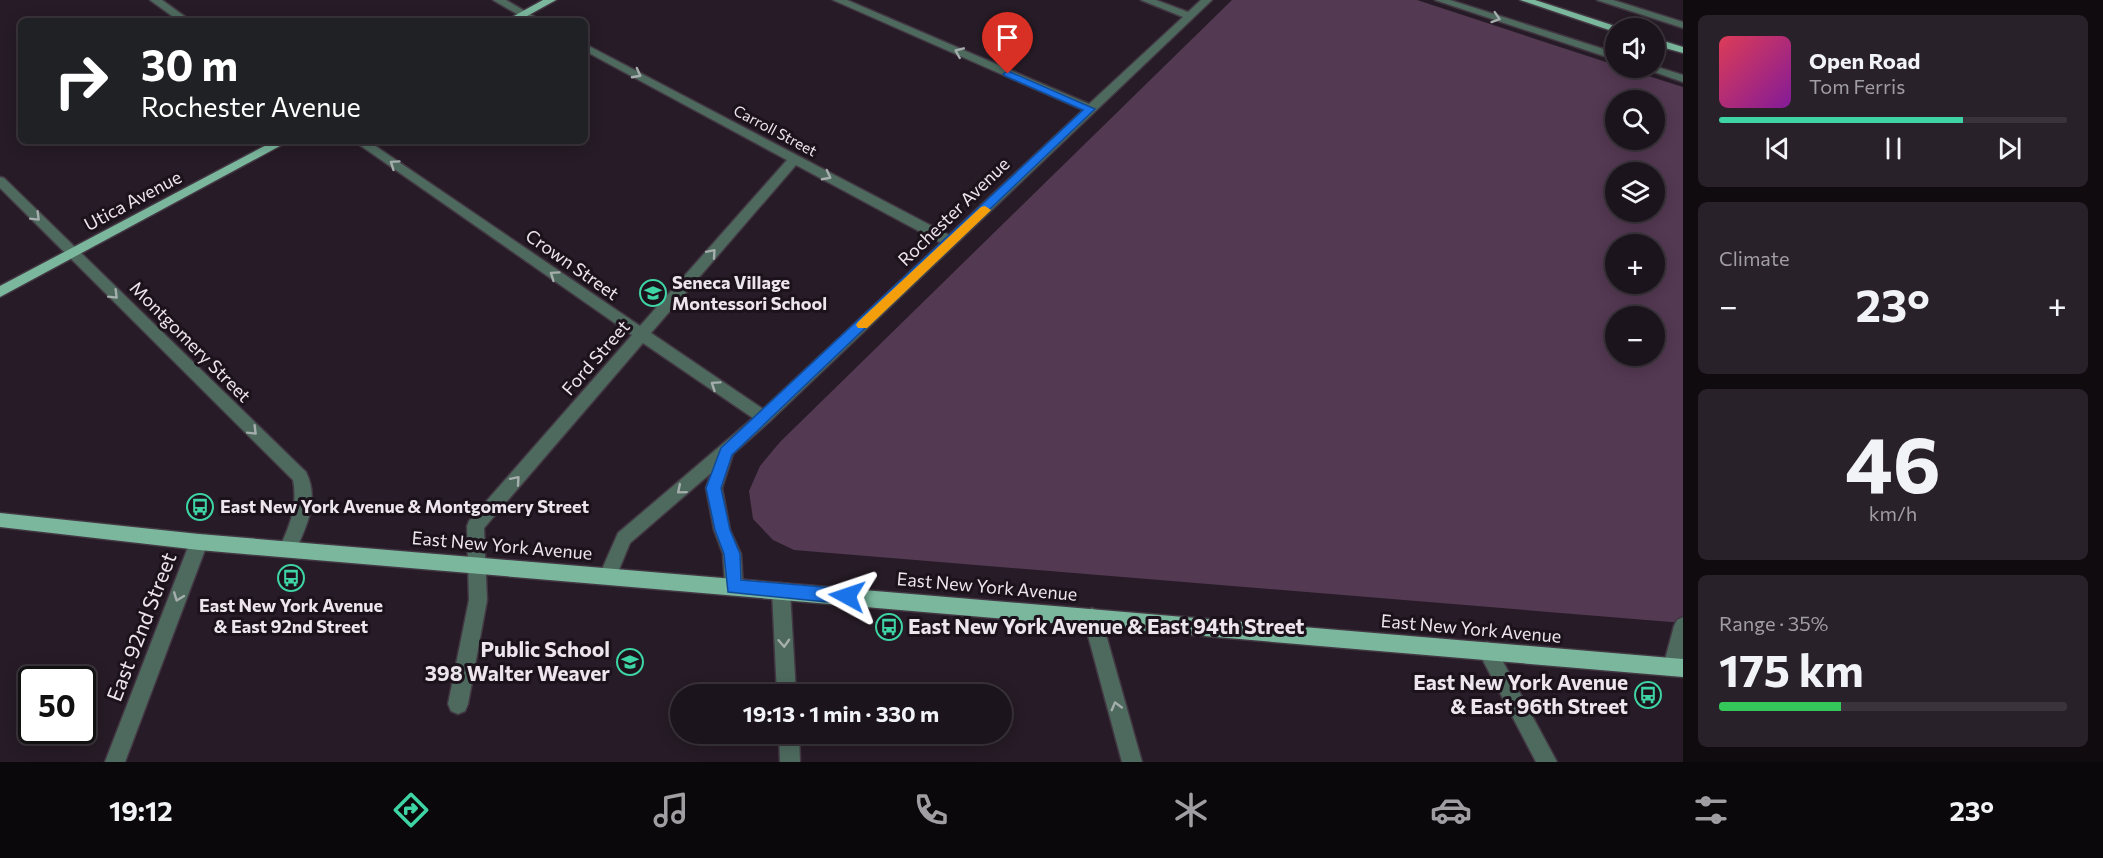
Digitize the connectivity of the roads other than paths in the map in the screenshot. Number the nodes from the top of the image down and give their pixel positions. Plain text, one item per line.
1 (155, 0) edge
2 (498, 0) edge
3 (551, 0) edge
4 (838, 0) edge
5 (1146, 0) edge
6 (1207, 0) edge
7 (1440, 0) edge
8 (1525, 0) edge
9 (1602, 0) edge
10 (524, 14) junction
11 (1190, 16) junction
12 (182, 18) edge
13 (516, 18) edge
14 (531, 18) edge
15 (1605, 25) edge
16 (1683, 25) edge
17 (1665, 44) edge
18 (588, 48) edge
19 (1683, 50) edge
20 (1605, 53) edge
21 (1665, 73) edge
22 (1683, 79) edge
23 (1090, 109) junction
24 (277, 144) edge
25 (364, 144) edge
26 (795, 158) junction
27 (0, 181) edge
28 (951, 242) junction
29 (73, 253) junction
30 (0, 292) edge
31 (642, 335) junction
32 (764, 418) junction
33 (726, 452) junction
34 (0, 520) edge
35 (199, 542) junction
36 (288, 549) junction
37 (477, 565) junction
38 (608, 576) junction
39 (734, 587) junction
40 (781, 591) junction
41 (1092, 617) junction
42 (1683, 626) edge
43 (1487, 651) junction
44 (1677, 667) edge
45 (786, 684) edge
46 (458, 704) dead end
47 (789, 744) edge
48 (115, 762) edge
49 (790, 762) edge
50 (1132, 762) edge
51 (1547, 762) edge

1 - 12 street
2 - 10 street
3 - 10 main road
23 -> 4 street
5 - 11 street
6 - 11 street, Rochester Avenue
7 -> 20 street
8 - 15 main road
9 - 16 street
10 - 13 main road
10 - 14 street
11 - 23 street, Rochester Avenue
17 - 19 main road
18 -> 26 street, Carroll Street
21 - 22 street
23 - 28 street, Rochester Avenue
24 - 29 main road, Utica Avenue
31 -> 25 street, Crown Street
26 -> 28 street, Carroll Street
31 -> 26 street, Ford Street
27 -> 29 street, Montgomery Street
28 - 32 street, Rochester Avenue
29 - 30 main road, Utica Avenue
29 -> 36 street, Montgomery Street
32 -> 31 street, Crown Street
37 -> 31 street, Ford Street
32 - 33 street, Rochester Avenue
33 -> 38 street, Rochester Avenue
33 - 39 street, Rochester Avenue
34 - 35 main road, East New York Avenue
35 - 36 main road, East New York Avenue
35 -> 48 street, East 92nd Street
36 - 37 main road, East New York Avenue
37 - 38 main road, East New York Avenue
37 - 46 street, Ford Street
38 - 39 main road, East New York Avenue
39 - 40 main road, East New York Avenue
40 - 41 main road, East New York Avenue
40 -> 45 street
41 - 43 main road, East New York Avenue
50 -> 41 street
42 - 44 street
43 - 44 main road, East New York Avenue
43 - 51 street
47 - 49 street

